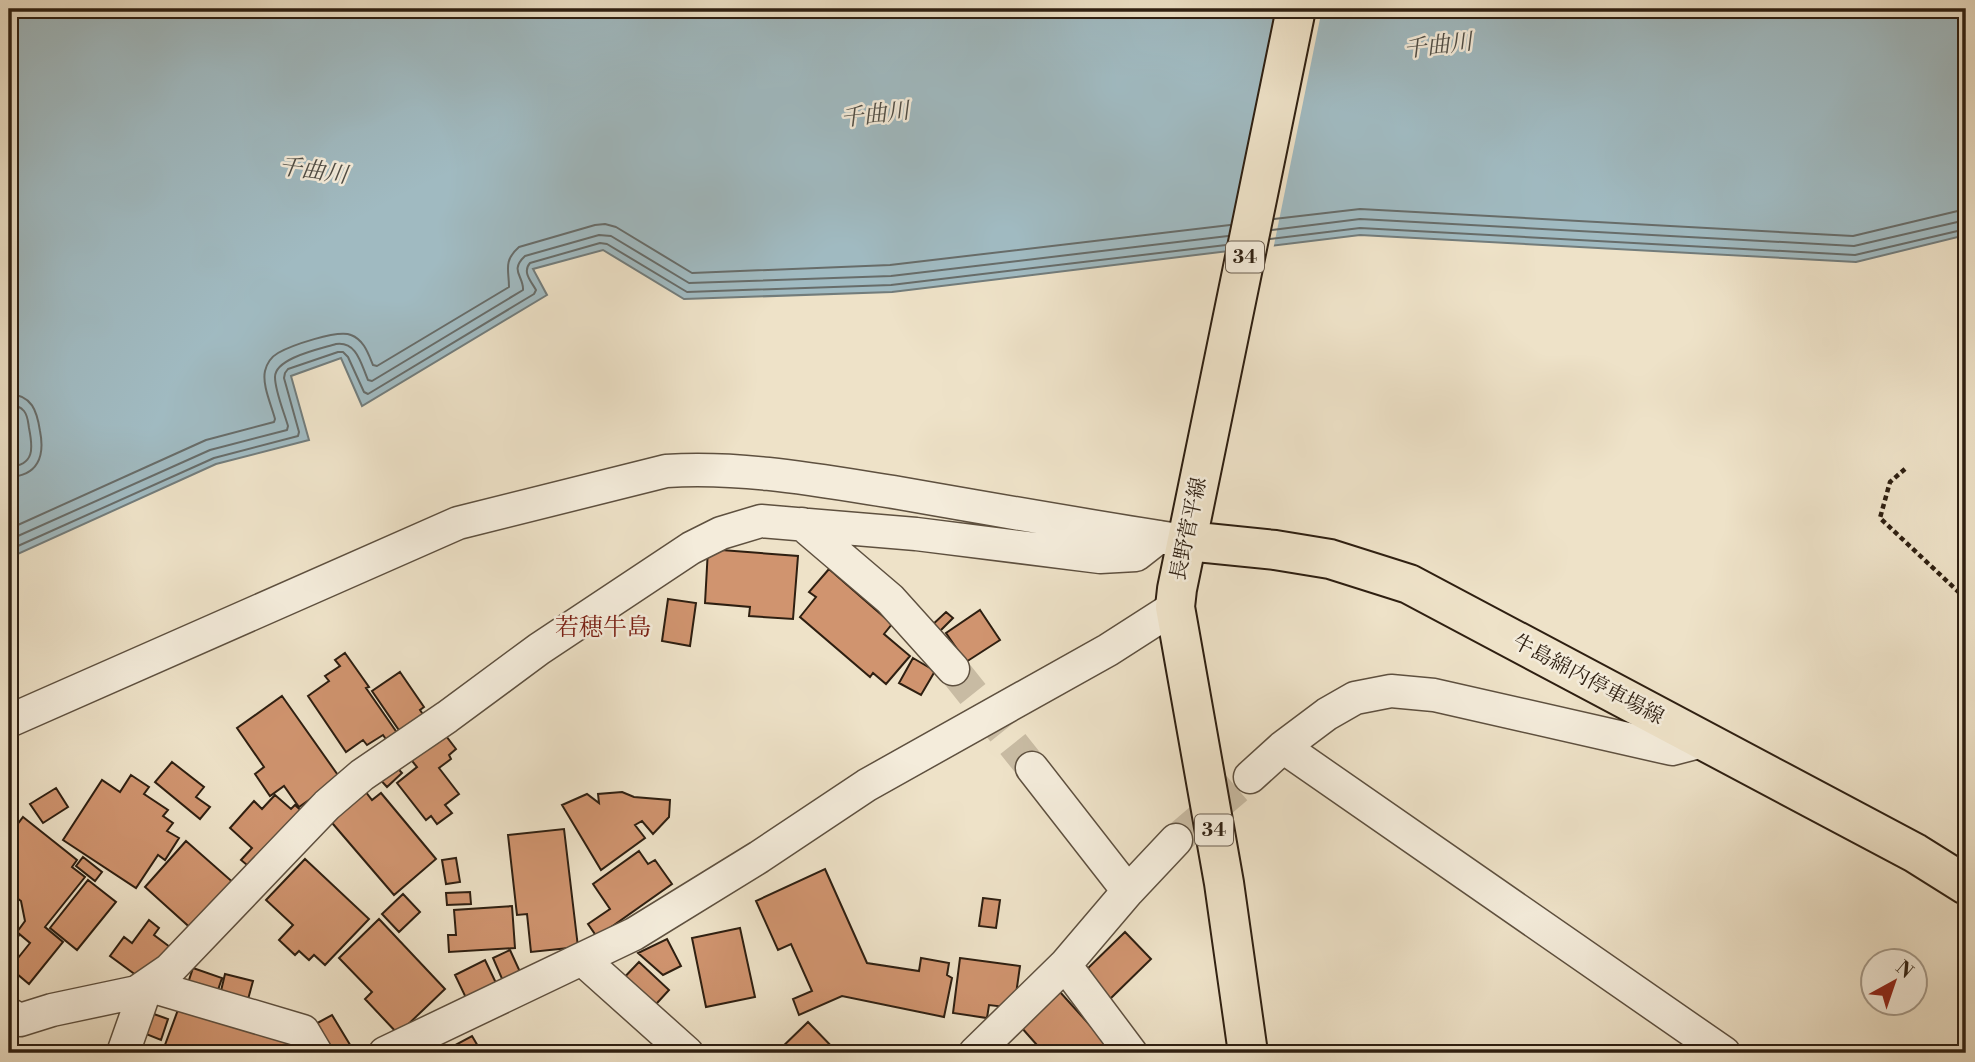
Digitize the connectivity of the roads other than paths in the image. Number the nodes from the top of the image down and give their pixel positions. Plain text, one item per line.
1 (1296, 9) edge
2 (802, 524) junction
3 (1180, 528) junction
4 (1175, 607) junction
5 (953, 669) tunnel mouth
6 (9, 721) edge
7 (1703, 741) junction
8 (1283, 747) junction
9 (1032, 768) tunnel mouth
10 (1250, 777) tunnel mouth
11 (1176, 840) tunnel mouth
12 (1966, 885) edge
13 (1128, 891) junction
14 (582, 959) junction
15 (1065, 965) junction
16 (147, 985) junction
17 (9, 1014) edge
18 (123, 1053) edge
19 (316, 1053) edge
20 (385, 1053) edge
21 (687, 1053) edge
22 (975, 1053) edge
23 (1131, 1053) edge
24 (1248, 1053) edge
25 (1724, 1053) edge

1 - 3 main road, 長野菅平線 / 34
2 - 3 street
2 - 5 street
2 - 16 street
3 - 4 main road, 長野菅平線 / 34
3 - 6 street
3 - 7 main road, 牛島綿内停車場線
4 - 14 street
4 - 24 main road, 長野菅平線 / 34
7 - 8 street
7 - 12 main road, 牛島綿内停車場線
8 - 10 street
8 - 25 street
9 - 13 street
11 - 13 street
13 - 15 street
14 - 20 street
14 - 21 street
15 - 22 street
15 - 23 street
16 - 17 street
16 - 18 street
16 - 19 street

